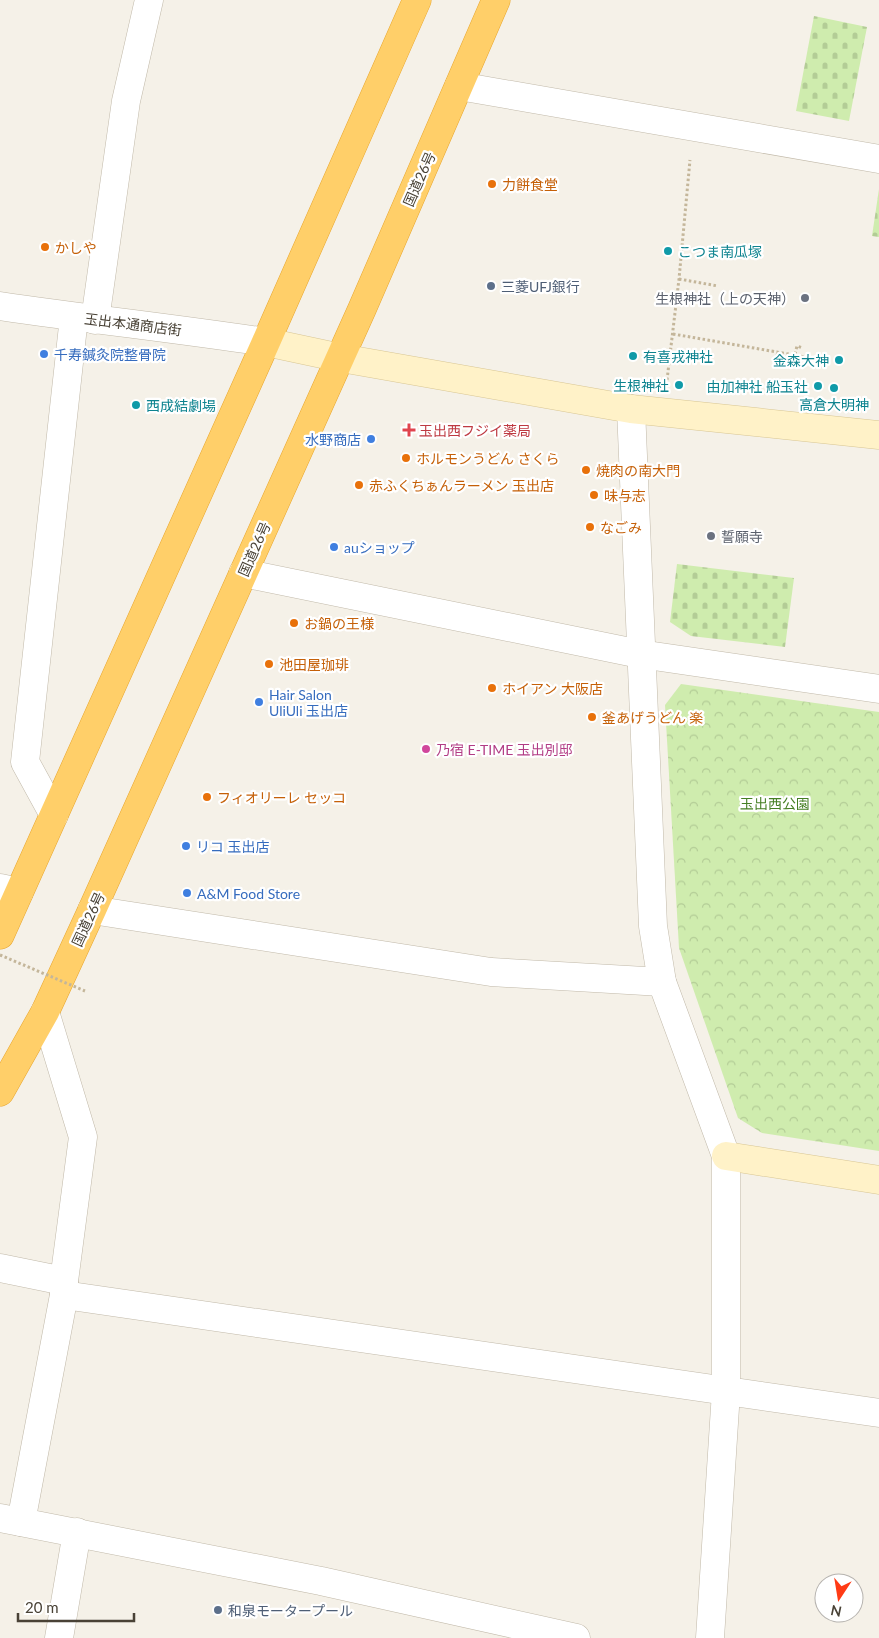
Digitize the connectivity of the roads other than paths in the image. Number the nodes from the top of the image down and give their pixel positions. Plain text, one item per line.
1 (148, 0) edge
2 (417, 0) edge
3 (496, 0) edge
4 (459, 86) junction
5 (879, 159) edge
6 (0, 306) edge
7 (85, 318) junction
8 (266, 342) junction
9 (340, 358) junction
10 (630, 409) junction
11 (879, 435) edge
12 (243, 573) junction
13 (640, 654) junction
14 (879, 689) edge
15 (54, 815) junction
16 (9, 890) edge
17 (92, 910) junction
18 (0, 935) edge
19 (662, 982) junction
20 (45, 1012) junction
21 (0, 1092) edge
22 (726, 1156) junction
23 (879, 1180) edge
24 (0, 1268) edge
25 (64, 1288) junction
26 (726, 1392) junction
27 (879, 1413) edge
28 (10, 1520) edge
29 (77, 1532) junction
30 (59, 1638) edge
31 (576, 1638) edge
32 (710, 1638) edge

1 - 7 street
2 - 8 highway
3 - 4 highway, 国道26号
4 - 5 street
4 - 9 highway, 国道26号
6 - 7 street, 玉出本通商店街
7 - 8 street, 玉出本通商店街
7 - 15 street
8 - 9 street
8 - 15 highway
9 - 10 street
9 - 12 highway, 国道26号
10 - 11 street
10 - 13 street
12 - 13 street
12 - 17 highway, 国道26号
13 - 14 street
13 - 19 street
15 - 16 highway
16 - 18 highway
17 - 19 street
17 - 20 highway, 国道26号
19 - 22 street
20 - 21 highway, 国道26号
20 - 25 street
22 - 23 street
22 - 26 street
24 - 25 street
25 - 26 street
25 - 28 street
26 - 27 street
26 - 32 street
28 - 29 street
29 - 30 street
29 - 31 street

